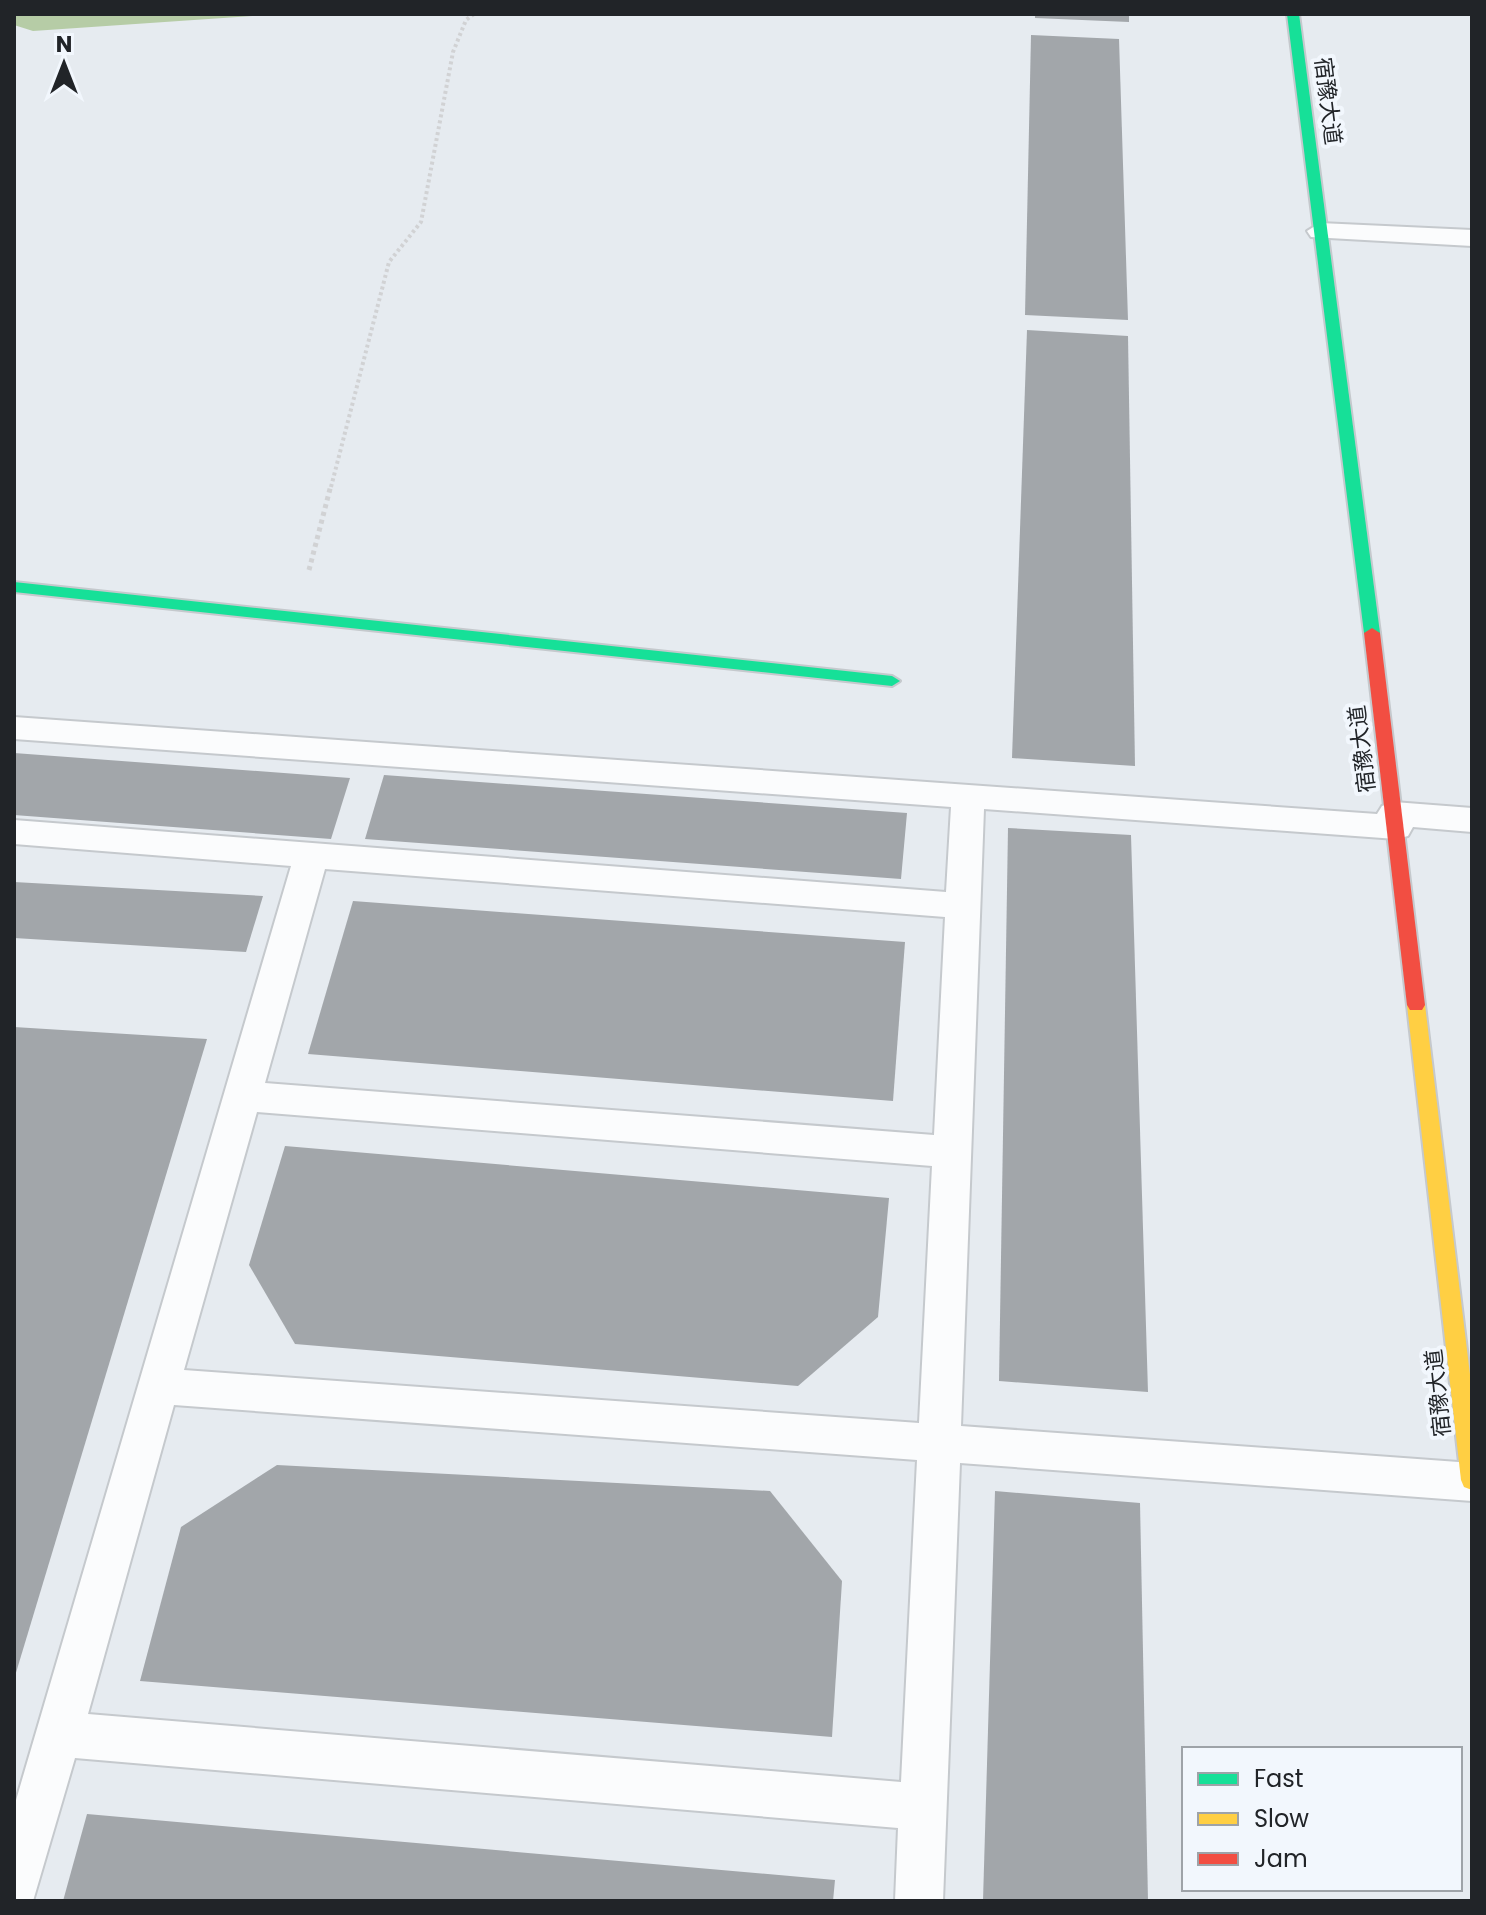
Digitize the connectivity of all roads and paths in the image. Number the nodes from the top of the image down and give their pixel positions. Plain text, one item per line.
1 (474, 14) edge
2 (1293, 14) edge
3 (1320, 231) junction
4 (1472, 238) edge
5 (14, 587) edge
6 (297, 617) junction
7 (892, 681) dead end
8 (14, 728) edge
9 (968, 796) junction
10 (1395, 820) junction
11 (1472, 820) edge
12 (14, 832) edge
13 (312, 855) junction
14 (963, 906) junction
15 (243, 1096) junction
16 (952, 1152) junction
17 (159, 1386) junction
18 (939, 1444) junction
19 (1472, 1481) edge
20 (59, 1734) junction
21 (923, 1807) junction
22 (25, 1815) edge
23 (14, 1889) edge
24 (919, 1901) edge

1 - 6 path
2 - 3 street, 宿豫大道
3 - 4 lane
3 - 10 street, 宿豫大道
5 - 6 street
6 - 7 street
8 - 9 lane
9 - 10 lane
9 - 14 lane
10 - 11 lane
10 - 19 street, 宿豫大道
12 - 13 lane
13 - 14 lane
13 - 15 lane
14 - 16 lane
15 - 16 lane
15 - 17 lane
16 - 18 lane
17 - 18 lane
17 - 20 lane
18 - 19 lane
18 - 21 lane
20 - 21 lane
20 - 22 lane
21 - 24 lane
22 - 23 lane

